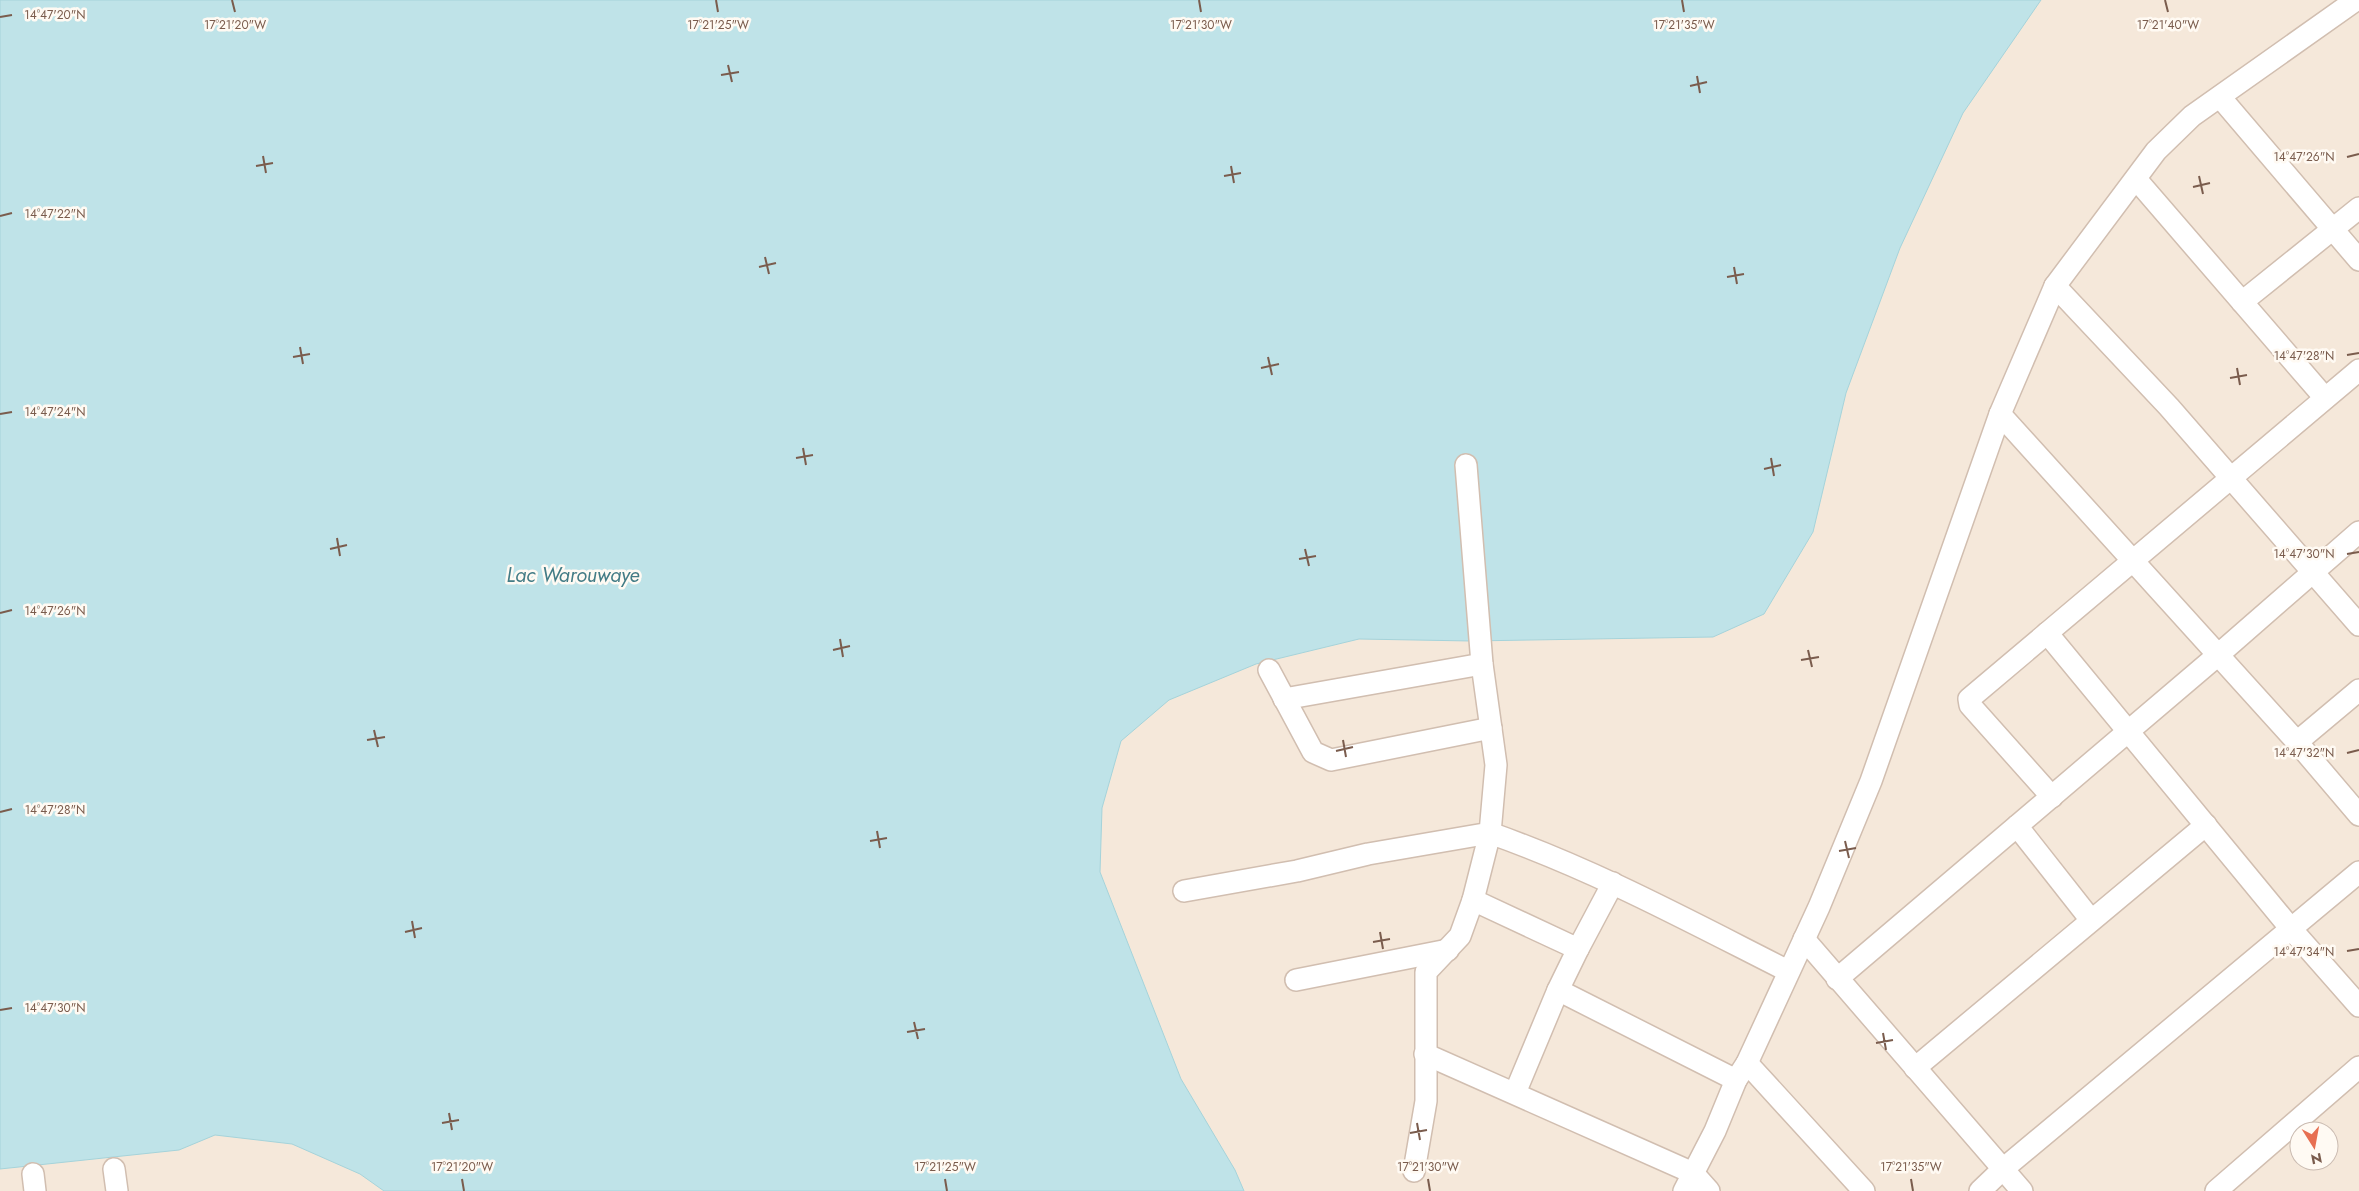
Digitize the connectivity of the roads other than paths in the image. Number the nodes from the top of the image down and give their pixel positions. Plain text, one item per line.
1 (2356, 0) edge
2 (2220, 97) junction
3 (2136, 178) junction
4 (2359, 208) edge
5 (2333, 230) junction
6 (2359, 260) edge
7 (2055, 286) junction
8 (2242, 302) junction
9 (2359, 370) edge
10 (2325, 398) junction
11 (2000, 414) junction
12 (1466, 466) dead end
13 (2230, 478) junction
14 (2359, 532) edge
15 (2133, 560) junction
16 (2312, 572) junction
17 (2359, 625) edge
18 (2047, 633) junction
19 (2218, 655) junction
20 (1482, 664) junction
21 (1269, 670) dead end
22 (2359, 690) edge
23 (1284, 699) junction
24 (1490, 728) junction
25 (2128, 732) junction
26 (2297, 742) junction
27 (2052, 797) junction
28 (2359, 815) edge
29 (2206, 825) junction
30 (2018, 826) junction
31 (1490, 833) junction
32 (2359, 872) edge
33 (1613, 883) junction
34 (1184, 891) dead end
35 (1474, 900) junction
36 (2091, 920) junction
37 (2292, 930) junction
38 (1804, 939) junction
39 (1578, 949) junction
40 (1448, 950) junction
41 (1788, 971) junction
42 (1838, 979) junction
43 (1296, 980) dead end
44 (1558, 990) junction
45 (2359, 1006) edge
46 (1426, 1054) junction
47 (2359, 1067) edge
48 (1915, 1068) junction
49 (1741, 1072) junction
50 (1514, 1094) junction
51 (114, 1169) dead end
52 (2003, 1169) junction
53 (1414, 1171) dead end
54 (1688, 1182) edge
55 (117, 1191) edge
56 (1709, 1191) edge
57 (1864, 1191) edge
58 (1980, 1191) edge
59 (2022, 1191) edge
60 (2216, 1191) edge

1 - 2 street
2 - 3 street
2 - 5 street
3 - 7 street
3 - 8 street
4 - 5 street
5 - 6 street
5 - 8 street
7 - 11 street
7 - 13 street
8 - 10 street
9 - 10 street
10 - 13 street
11 - 15 street
11 - 38 street
12 - 20 street
13 - 15 street
13 - 16 street
14 - 16 street
15 - 18 street
15 - 19 street
16 - 17 street
16 - 19 street
18 - 25 street
18 - 27 street
19 - 25 street
19 - 26 street
20 - 23 street
20 - 24 street
21 - 23 street
22 - 26 street
23 - 24 street
24 - 31 street
25 - 27 street
25 - 29 street
26 - 28 street
27 - 30 street
29 - 36 street
29 - 37 street
30 - 36 street
30 - 42 street
31 - 33 street
31 - 34 street
31 - 35 street
32 - 37 street
33 - 39 street
33 - 41 street
35 - 39 street
35 - 40 street
36 - 48 street
37 - 45 street
37 - 52 street
38 - 41 street
38 - 42 street
39 - 44 street
40 - 43 street
40 - 46 street
41 - 49 street
42 - 48 street
44 - 49 street
44 - 50 street
46 - 50 street
46 - 53 street
47 - 60 street
48 - 52 street
49 - 54 street
49 - 57 street
50 - 54 street
51 - 55 street
52 - 58 street
52 - 59 street
54 - 56 street

